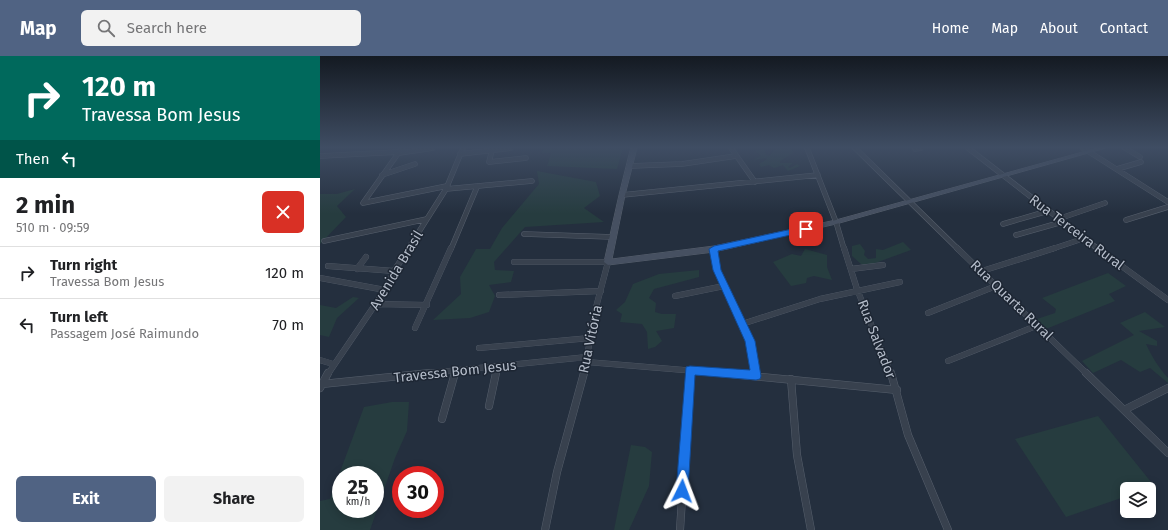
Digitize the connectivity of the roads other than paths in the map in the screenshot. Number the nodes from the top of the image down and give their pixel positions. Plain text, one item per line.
1 (385, 170) edge
2 (396, 170) edge
3 (453, 170) edge
4 (629, 170) edge
5 (746, 170) edge
6 (816, 170) edge
7 (878, 170) edge
8 (996, 170) edge
9 (1022, 170) edge
10 (1119, 170) edge
11 (381, 175) junction
12 (818, 175) junction
13 (1003, 176) junction
14 (532, 181) dead end
15 (754, 182) junction
16 (477, 187) junction
17 (446, 188) junction
18 (622, 195) junction
19 (911, 201) junction
20 (1168, 202) edge
21 (1105, 204) dead end
22 (1168, 207) edge
23 (1048, 211) junction
24 (427, 219) junction
25 (1060, 220) junction
26 (1126, 220) dead end
27 (836, 222) junction
28 (1002, 224) dead end
29 (524, 234) dead end
30 (1016, 235) dead end
31 (613, 237) junction
32 (1085, 238) junction
33 (324, 241) dead end
34 (714, 249) junction
35 (366, 256) dead end
36 (514, 262) dead end
37 (608, 262) junction
38 (883, 265) dead end
39 (328, 266) dead end
40 (357, 269) junction
41 (851, 269) junction
42 (394, 271) junction
43 (982, 271) junction
44 (320, 278) edge
45 (900, 282) dead end
46 (724, 286) junction
47 (996, 286) junction
48 (857, 289) junction
49 (385, 290) junction
50 (601, 291) junction
51 (499, 295) dead end
52 (675, 296) dead end
53 (1168, 300) edge
54 (376, 304) junction
55 (427, 305) junction
56 (928, 313) dead end
57 (742, 324) junction
58 (1036, 326) junction
59 (415, 328) dead end
60 (590, 338) junction
61 (479, 348) dead end
62 (320, 360) edge
63 (587, 360) junction
64 (948, 361) dead end
65 (333, 364) junction
66 (497, 368) junction
67 (690, 370) junction
68 (456, 371) junction
69 (756, 376) junction
70 (792, 379) junction
71 (321, 386) edge
72 (1168, 388) edge
73 (896, 390) junction
74 (489, 406) dead end
75 (1124, 410) junction
76 (442, 419) dead end
77 (1166, 449) edge
78 (545, 530) edge
79 (680, 530) edge
80 (811, 530) edge
81 (948, 530) edge

1 - 11 street
2 - 11 street
3 - 17 street, Avenida Brasil
4 - 18 street, Rua Vitória
5 - 15 street
6 - 12 street, Rua Salvador
7 - 19 street, Rua Quarta Rural
8 - 13 street, Rua Terceira Rural
9 - 13 street
10 - 20 street
11 - 17 street
12 - 15 street
12 - 27 street, Rua Salvador
13 - 19 street
13 - 23 street, Rua Terceira Rural
14 - 16 street
15 - 18 street
16 - 17 street
16 - 55 street
17 - 24 street, Avenida Brasil
18 - 31 street, Rua Vitória
19 - 27 street
19 - 43 street, Rua Quarta Rural
21 - 25 street
22 - 26 street
23 - 25 street, Rua Terceira Rural
23 - 28 street
24 - 33 street
24 - 42 street, Avenida Brasil
25 - 30 street
25 - 32 street, Rua Terceira Rural
27 - 34 street
27 - 41 street, Rua Salvador
29 - 31 street
31 - 37 street, Rua Vitória
32 - 43 street
32 - 53 street, Rua Terceira Rural
34 - 37 street
34 - 46 street
35 - 40 street
36 - 37 street
37 - 50 street, Rua Vitória
38 - 41 street
39 - 40 street
40 - 42 street
41 - 48 street, Rua Salvador
42 - 49 street, Avenida Brasil
43 - 47 street, Rua Quarta Rural
44 - 49 street
45 - 48 street
46 - 52 street
46 - 57 street
47 - 56 street
47 - 58 street, Rua Quarta Rural
48 - 57 street
48 - 73 street, Rua Salvador
49 - 54 street, Avenida Brasil
50 - 51 street
50 - 60 street, Rua Vitória
54 - 55 street
54 - 65 street, Avenida Brasil
55 - 59 street
57 - 69 street
58 - 64 street
58 - 75 street, Rua Quarta Rural
60 - 61 street
60 - 63 street, Rua Vitória
62 - 65 street
63 - 66 street, Travessa Bom Jesus
63 - 67 street, Travessa Bom Jesus
63 - 78 street, Rua Vitória
65 - 71 street, Avenida Brasil
66 - 68 street, Travessa Bom Jesus
66 - 74 street
67 - 69 street, Travessa Bom Jesus
67 - 79 street
68 - 71 street, Travessa Bom Jesus
68 - 76 street
69 - 70 street, Travessa Bom Jesus
70 - 73 street, Travessa Bom Jesus
70 - 80 street
72 - 75 street
73 - 81 street, Rua Salvador
75 - 77 street, Rua Quarta Rural

